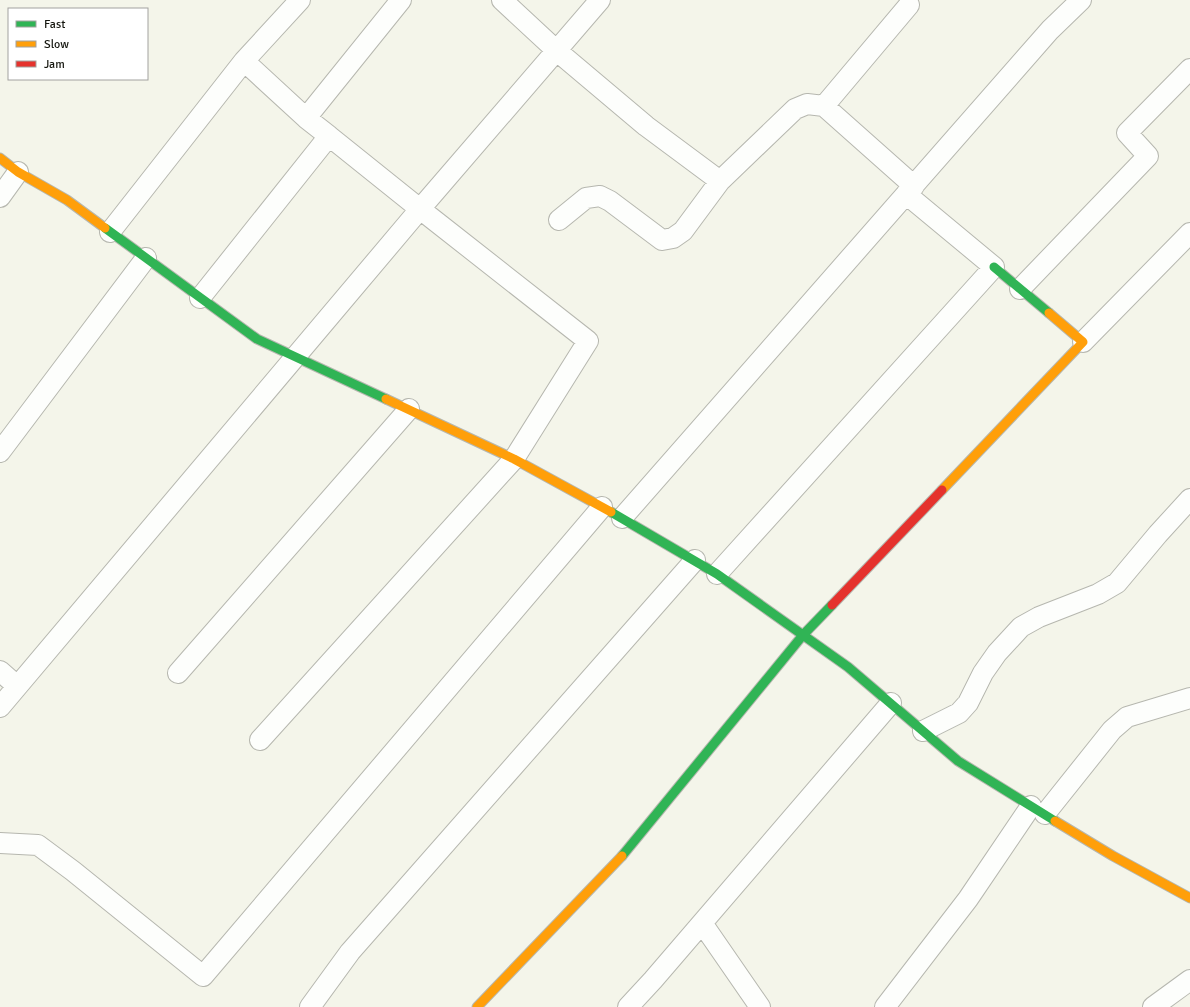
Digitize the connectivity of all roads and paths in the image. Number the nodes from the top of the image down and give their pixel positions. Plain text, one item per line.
1 (300, 0) edge
2 (401, 0) edge
3 (502, 0) edge
4 (600, 0) edge
5 (1081, 0) edge
6 (909, 2) edge
7 (557, 51) junction
8 (244, 62) junction
9 (1190, 70) edge
10 (824, 106) junction
11 (306, 118) junction
12 (329, 136) junction
13 (0, 158) edge
14 (18, 172) junction
15 (720, 180) junction
16 (910, 190) junction
17 (0, 197) edge
18 (420, 209) junction
19 (559, 220) dead end
20 (110, 232) junction
21 (1190, 232) edge
22 (146, 258) junction
23 (994, 267) junction
24 (1020, 289) junction
25 (200, 298) junction
26 (1083, 342) junction
27 (297, 357) junction
28 (409, 409) junction
29 (0, 452) edge
30 (514, 459) junction
31 (1190, 499) edge
32 (602, 507) junction
33 (622, 518) junction
34 (695, 560) junction
35 (717, 574) junction
36 (803, 635) junction
37 (0, 671) edge
38 (178, 673) dead end
39 (17, 686) junction
40 (1190, 698) edge
41 (891, 704) junction
42 (0, 707) edge
43 (923, 731) junction
44 (260, 740) dead end
45 (1038, 810) junction
46 (0, 843) edge
47 (1190, 898) edge
48 (702, 923) junction
49 (1190, 980) edge
50 (310, 1007) edge
51 (477, 1007) edge
52 (628, 1007) edge
53 (760, 1007) edge
54 (885, 1007) edge
55 (1153, 1007) edge

1 - 8 street
2 - 11 street
3 - 7 street
4 - 7 street
5 - 16 street
6 - 10 street
7 - 15 street
7 - 18 street
8 - 11 street
8 - 20 street
9 - 24 street
10 - 15 street
10 - 16 street
11 - 12 street
12 - 18 street
12 - 25 street
13 - 14 street
14 - 17 street
14 - 20 street
15 - 19 street
16 - 23 street
16 - 33 street
18 - 27 street
18 - 30 street
20 - 22 street
21 - 26 street
22 - 25 street
22 - 29 street
23 - 24 street
23 - 35 street
24 - 26 street
25 - 27 street
26 - 36 street
27 - 28 street
27 - 39 street
28 - 30 street
28 - 38 street
30 - 32 street
30 - 44 street
31 - 43 street
32 - 33 street
32 - 46 street
33 - 34 street
34 - 35 street
34 - 50 street
35 - 36 street
36 - 41 street
36 - 51 street
37 - 39 street
39 - 42 street
40 - 45 street
41 - 43 street
41 - 48 street
43 - 45 street
45 - 47 street
45 - 54 street
48 - 52 street
48 - 53 street
49 - 55 street

